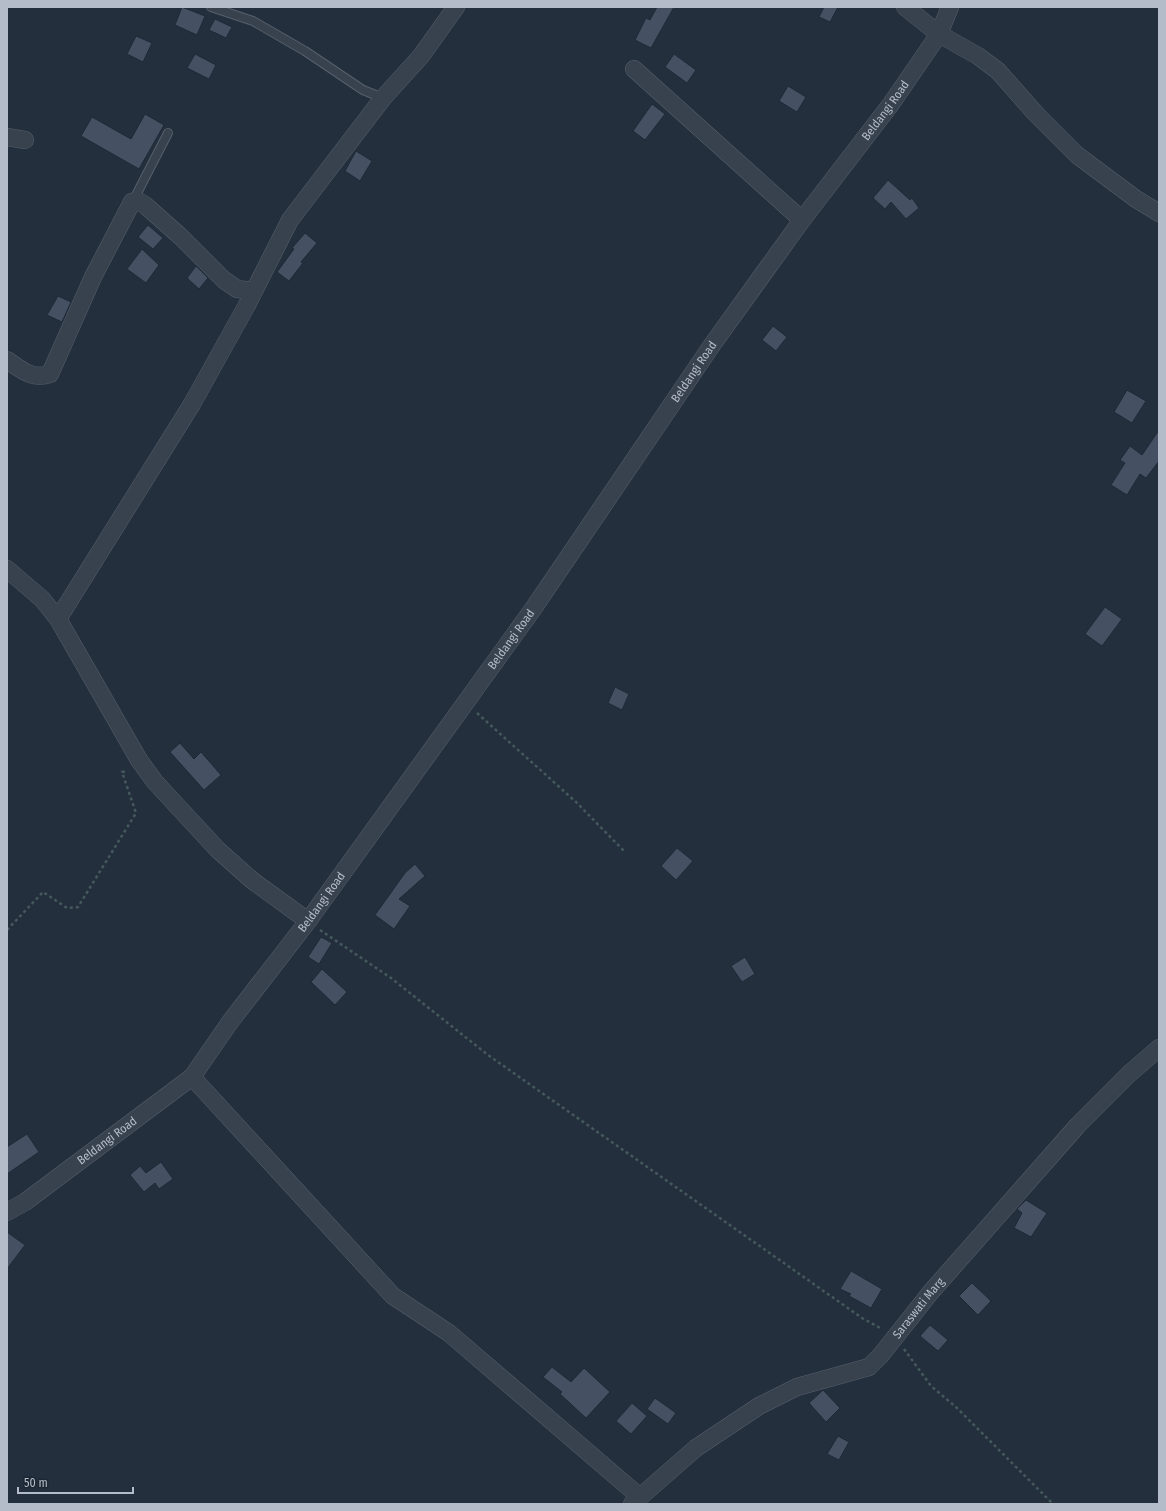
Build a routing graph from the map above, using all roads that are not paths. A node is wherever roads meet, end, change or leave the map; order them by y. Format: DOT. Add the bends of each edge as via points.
graph roads {
  1 [pos="211,7"];
  2 [pos="456,7"];
  3 [pos="905,7"];
  4 [pos="950,7"];
  5 [pos="939,34"];
  6 [pos="634,68"];
  7 [pos="383,98"];
  8 [pos="168,133"];
  9 [pos="7,137"];
  10 [pos="25,140"];
  11 [pos="132,202"];
  12 [pos="1159,213"];
  13 [pos="802,220"];
  14 [pos="254,292"];
  15 [pos="7,360"];
  16 [pos="7,569"];
  17 [pos="58,619"];
  18 [pos="308,921"];
  19 [pos="1159,1048"];
  20 [pos="192,1077"];
  21 [pos="7,1212"];
  22 [pos="636,1500"];
  1 -- 7 [label="lane" via="253,21 305,51 363,90"];
  2 -- 7 [label="street" via="421,56"];
  3 -- 5 [label="street"];
  4 -- 5 [label="street, Beldangi Road"];
  5 -- 12 [label="street" via="978,56 998,71 1036,114 1077,154 1136,199"];
  5 -- 13 [label="street, Beldangi Road" via="891,104"];
  6 -- 13 [label="street"];
  7 -- 14 [label="street" via="290,220"];
  8 -- 11 [label="lane"];
  9 -- 10 [label="street"];
  11 -- 14 [label="street" via="138,201 145,205 224,280 237,289"];
  11 -- 15 [label="street" via="93,277 50,374 41,378 26,373"];
  13 -- 18 [label="street, Beldangi Road" via="712,345 533,610"];
  14 -- 17 [label="street" via="192,404"];
  16 -- 17 [label="street" via="42,600"];
  17 -- 18 [label="street" via="138,760 155,782 218,850 254,881"];
  18 -- 20 [label="street, Beldangi Road" via="230,1022"];
  19 -- 22 [label="street, Saraswati Marg" via="1078,1125 930,1293 869,1367 797,1387 759,1406 696,1448"];
  20 -- 21 [label="street, Beldangi Road" via="25,1202"];
  20 -- 22 [label="street" via="393,1296 449,1333"];
}
